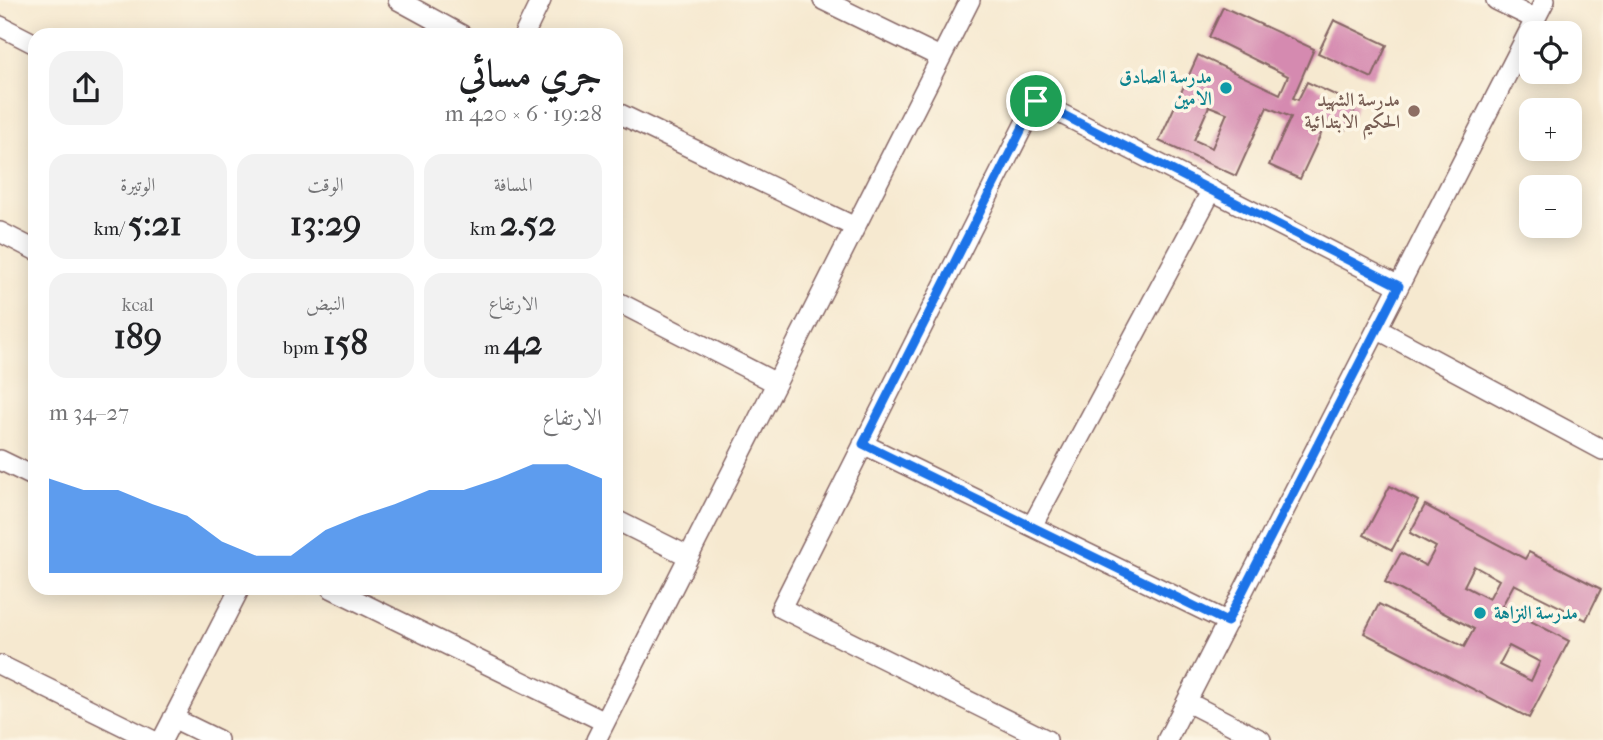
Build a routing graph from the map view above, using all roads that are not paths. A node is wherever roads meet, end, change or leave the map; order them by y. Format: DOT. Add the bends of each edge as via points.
graph roads {
  1 [pos="398,0"];
  2 [pos="541,0"];
  3 [pos="824,0"];
  4 [pos="970,0"];
  5 [pos="1496,0"];
  6 [pos="1545,0"];
  7 [pos="1535,19"];
  8 [pos="0,26"];
  9 [pos="449,28"];
  10 [pos="527,28"];
  11 [pos="28,40"];
  12 [pos="940,57"];
  13 [pos="623,115"];
  14 [pos="1212,190"];
  15 [pos="855,227"];
  16 [pos="0,232"];
  17 [pos="28,246"];
  18 [pos="1399,286"];
  19 [pos="623,305"];
  20 [pos="1377,329"];
  21 [pos="776,383"];
  22 [pos="863,444"];
  23 [pos="1603,450"];
  24 [pos="0,460"];
  25 [pos="28,474"];
  26 [pos="623,524"];
  27 [pos="1032,526"];
  28 [pos="688,556"];
  29 [pos="236,595"];
  30 [pos="345,595"];
  31 [pos="1227,622"];
  32 [pos="0,665"];
  33 [pos="1187,702"];
  34 [pos="173,718"];
  35 [pos="605,722"];
  36 [pos="152,740"];
  37 [pos="162,740"];
  38 [pos="218,740"];
  39 [pos="596,740"];
  40 [pos="1047,740"];
  41 [pos="1167,740"];
  42 [pos="1261,740"];
  1 -- 9 [label="street"];
  2 -- 10 [label="street"];
  3 -- 12 [label="street"];
  4 -- 12 [label="street"];
  5 -- 7 [label="street"];
  6 -- 7 [label="street"];
  7 -- 18 [label="street"];
  8 -- 11 [label="street"];
  12 -- 15 [label="street"];
  13 -- 15 [label="street"];
  14 -- 18 [label="street"];
  14 -- 22 [label="street" via="1036,101"];
  14 -- 27 [label="street"];
  15 -- 21 [label="street"];
  16 -- 17 [label="street"];
  18 -- 20 [label="street"];
  19 -- 21 [label="street"];
  20 -- 23 [label="street"];
  20 -- 31 [label="street"];
  21 -- 28 [label="street"];
  22 -- 27 [label="street"];
  22 -- 40 [label="street" via="781,608"];
  24 -- 25 [label="street"];
  26 -- 28 [label="street"];
  27 -- 31 [label="street"];
  28 -- 35 [label="street"];
  29 -- 34 [label="street"];
  30 -- 35 [label="street"];
  31 -- 33 [label="street"];
  32 -- 36 [label="street"];
  33 -- 41 [label="street"];
  33 -- 42 [label="street"];
  34 -- 37 [label="street"];
  34 -- 38 [label="street"];
  35 -- 39 [label="street"];
}
